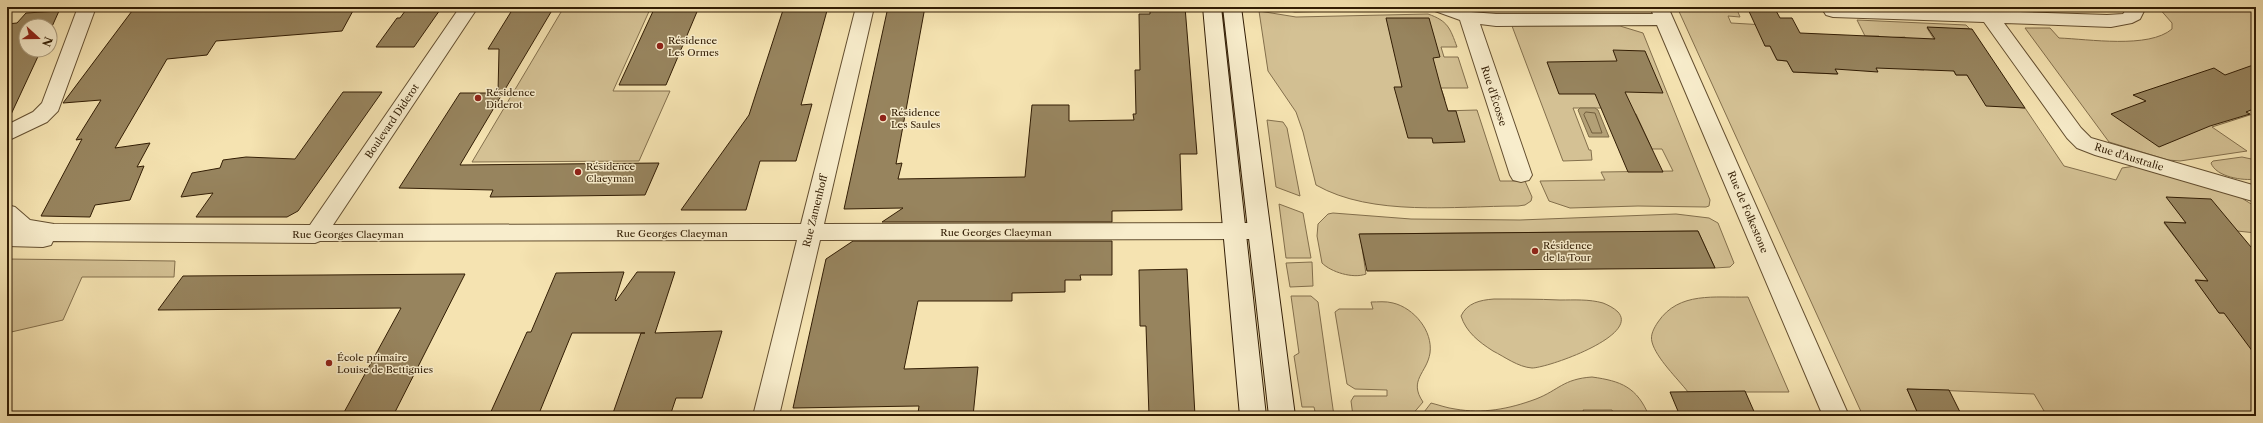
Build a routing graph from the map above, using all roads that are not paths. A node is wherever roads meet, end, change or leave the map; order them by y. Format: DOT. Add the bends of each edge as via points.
graph roads {
  1 [pos="87,7"];
  2 [pos="469,7"];
  3 [pos="865,7"];
  4 [pos="1212,7"];
  5 [pos="1232,7"];
  6 [pos="1441,7"];
  7 [pos="1830,7"];
  8 [pos="2137,7"];
  9 [pos="1662,13"];
  10 [pos="1468,17"];
  11 [pos="1990,17"];
  12 [pos="7,134"];
  13 [pos="1520,176"];
  14 [pos="2256,194"];
  15 [pos="7,213"];
  16 [pos="1234,231"];
  17 [pos="1258,231"];
  18 [pos="810,233"];
  19 [pos="86,234"];
  20 [pos="315,234"];
  21 [pos="7,238"];
  22 [pos="766,416"];
  23 [pos="1253,416"];
  24 [pos="1282,416"];
  25 [pos="1836,416"];
  1 -- 12 [label="street" via="51,106 40,117"];
  2 -- 20 [label="street, Boulevard Diderot"];
  3 -- 18 [label="street, Rue Zamenhoff"];
  4 -- 16 [label="street"];
  5 -- 17 [label="street"];
  6 -- 10 [label="street"];
  7 -- 11 [label="street" via="1832,11"];
  8 -- 11 [label="street" via="2130,18 2115,21"];
  9 -- 10 [label="street" via="1496,20"];
  9 -- 25 [label="street, Rue de Folkestone"];
  10 -- 13 [label="street, Rue d'Écosse"];
  11 -- 14 [label="street, Rue d'Australie" via="2074,133 2084,143"];
  15 -- 19 [label="street" via="22,226"];
  16 -- 17 [label="street, Rue Georges Claeyman"];
  16 -- 18 [label="street, Rue Georges Claeyman"];
  16 -- 23 [label="street"];
  17 -- 24 [label="street"];
  18 -- 20 [label="street, Rue Georges Claeyman"];
  18 -- 22 [label="street, Rue Zamenhoff"];
  19 -- 20 [label="street, Rue Georges Claeyman"];
  19 -- 21 [label="street" via="43,239"];
}
